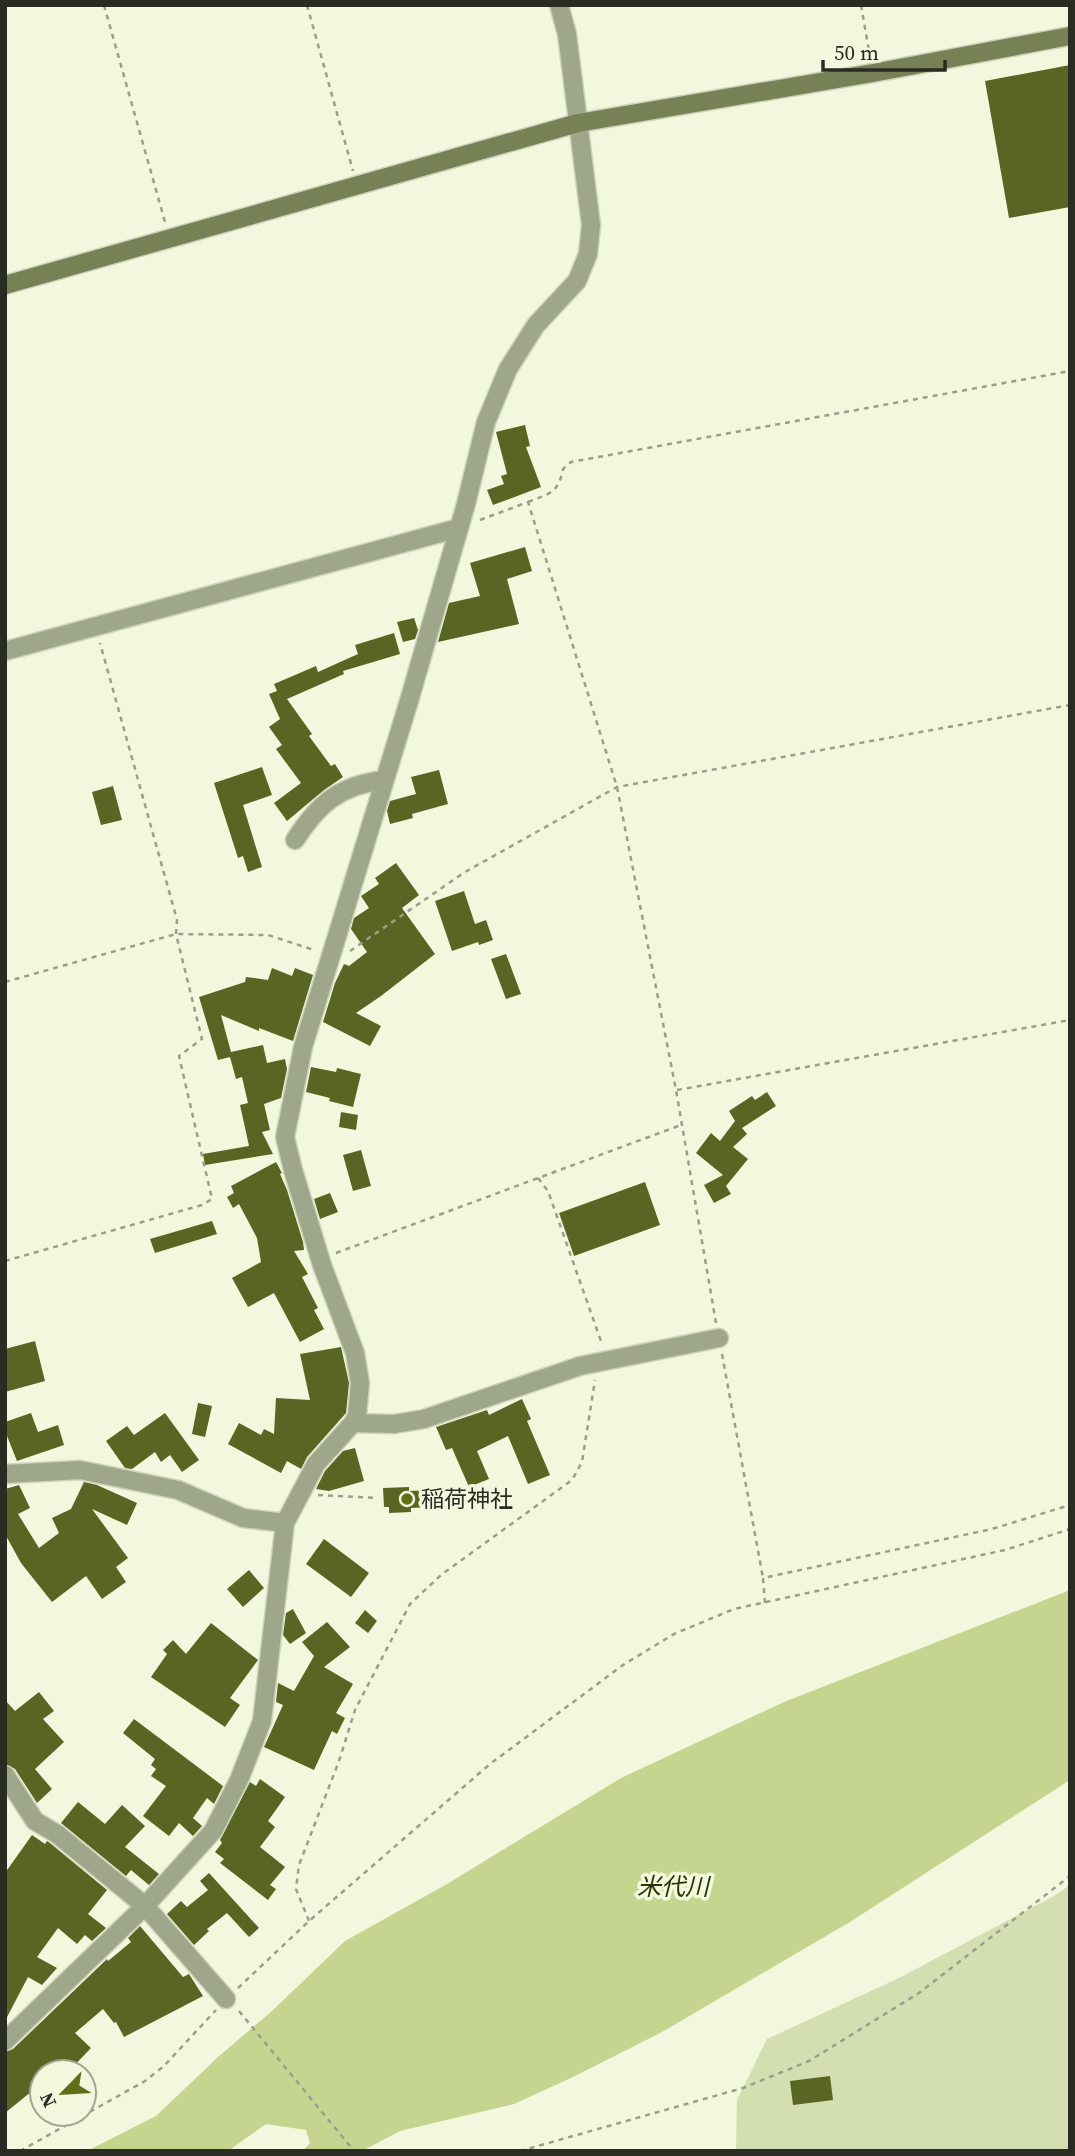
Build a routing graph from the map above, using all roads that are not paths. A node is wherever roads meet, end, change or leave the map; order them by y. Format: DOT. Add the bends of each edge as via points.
graph roads {
  1 [pos="559,5"];
  2 [pos="1070,36"];
  3 [pos="578,123"];
  4 [pos="5,285"];
  5 [pos="459,528"];
  6 [pos="5,651"];
  7 [pos="384,780"];
  8 [pos="295,840"];
  9 [pos="719,1338"];
  10 [pos="353,1423"];
  11 [pos="5,1474"];
  12 [pos="285,1523"];
  13 [pos="5,1775"];
  14 [pos="145,1906"];
  15 [pos="226,1999"];
  16 [pos="5,2041"];
  1 -- 3 [label="street"];
  2 -- 3 [label="street"];
  3 -- 4 [label="street"];
  3 -- 5 [label="street" via="591,225 589,254 577,281 536,325 508,369 486,422"];
  5 -- 6 [label="street"];
  5 -- 7 [label="street"];
  7 -- 8 [label="street" via="356,786 323,803"];
  7 -- 10 [label="street" via="303,1046 285,1137 320,1259 355,1353 360,1383"];
  9 -- 10 [label="street" via="601,1361 424,1419"];
  10 -- 12 [label="street" via="316,1464"];
  11 -- 12 [label="street" via="79,1470 178,1490 243,1518"];
  12 -- 14 [label="street" via="262,1721 213,1831"];
  13 -- 14 [label="street" via="35,1821"];
  14 -- 15 [label="street"];
  14 -- 16 [label="street"];
}
